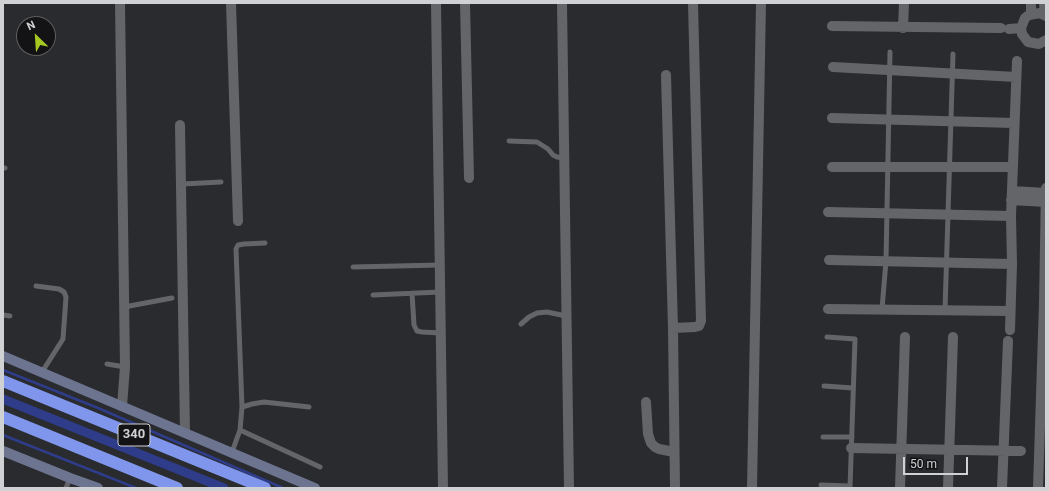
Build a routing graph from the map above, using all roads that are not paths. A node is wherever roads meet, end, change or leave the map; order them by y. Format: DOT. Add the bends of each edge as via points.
graph roads {
  1 [pos="120,3"];
  2 [pos="231,3"];
  3 [pos="436,3"];
  4 [pos="465,3"];
  5 [pos="562,3"];
  6 [pos="693,3"];
  7 [pos="761,3"];
  8 [pos="904,3"];
  9 [pos="1031,3"];
  10 [pos="1044,3"];
  11 [pos="1031,14"];
  12 [pos="1045,16"];
  13 [pos="832,26"];
  14 [pos="903,28"];
  15 [pos="1021,28"];
  16 [pos="1046,40"];
  17 [pos="890,52"];
  18 [pos="953,54"];
  19 [pos="1017,61"];
  20 [pos="833,67"];
  21 [pos="890,70"];
  22 [pos="954,74"];
  23 [pos="666,75"];
  24 [pos="1016,77"];
  25 [pos="832,118"];
  26 [pos="888,120"];
  27 [pos="951,122"];
  28 [pos="1014,123"];
  29 [pos="180,125"];
  30 [pos="510,141"];
  31 [pos="564,158"];
  32 [pos="832,167"];
  33 [pos="888,167"];
  34 [pos="950,167"];
  35 [pos="1013,167"];
  36 [pos="469,178"];
  37 [pos="221,182"];
  38 [pos="182,184"];
  39 [pos="1046,188"];
  40 [pos="1046,193"];
  41 [pos="1012,195"];
  42 [pos="1046,202"];
  43 [pos="828,212"];
  44 [pos="888,213"];
  45 [pos="948,214"];
  46 [pos="1010,216"];
  47 [pos="238,221"];
  48 [pos="265,243"];
  49 [pos="829,260"];
  50 [pos="886,261"];
  51 [pos="947,262"];
  52 [pos="1012,264"];
  53 [pos="440,265"];
  54 [pos="353,267"];
  55 [pos="36,286"];
  56 [pos="440,292"];
  57 [pos="412,293"];
  58 [pos="373,295"];
  59 [pos="172,298"];
  60 [pos="124,307"];
  61 [pos="828,309"];
  62 [pos="882,309"];
  63 [pos="945,310"];
  64 [pos="1010,311"];
  65 [pos="3,315"];
  66 [pos="10,316"];
  67 [pos="566,316"];
  68 [pos="521,324"];
  69 [pos="673,328"];
  70 [pos="1010,330"];
  71 [pos="441,333"];
  72 [pos="827,337"];
  73 [pos="905,337"];
  74 [pos="953,337"];
  75 [pos="1008,341"];
  76 [pos="3,356"];
  77 [pos="107,364"];
  78 [pos="125,368"];
  79 [pos="42,372"];
  80 [pos="3,381"];
  81 [pos="824,386"];
  82 [pos="853,388"];
  83 [pos="646,402"];
  84 [pos="122,406"];
  85 [pos="309,406"];
  86 [pos="242,407"];
  87 [pos="3,417"];
  88 [pos="240,430"];
  89 [pos="185,432"];
  90 [pos="823,437"];
  91 [pos="852,437"];
  92 [pos="851,448"];
  93 [pos="901,448"];
  94 [pos="949,449"];
  95 [pos="1003,451"];
  96 [pos="1039,451"];
  97 [pos="3,452"];
  98 [pos="232,452"];
  99 [pos="674,452"];
  100 [pos="320,467"];
  101 [pos="68,483"];
  102 [pos="821,485"];
  103 [pos="850,487"];
  104 [pos="98,488"];
  105 [pos="177,488"];
  106 [pos="265,488"];
  107 [pos="315,488"];
  108 [pos="443,488"];
  109 [pos="569,488"];
  110 [pos="675,488"];
  111 [pos="752,488"];
  112 [pos="900,488"];
  113 [pos="948,488"];
  114 [pos="1002,488"];
  115 [pos="1038,488"];
  1 -- 60 [label="street"];
  2 -- 47 [label="street"];
  3 -- 53 [label="street"];
  4 -- 36 [label="street"];
  5 -- 31 [label="street"];
  6 -- 69 [label="street" via="701,321 699,326 695,327"];
  7 -- 111 [label="street"];
  8 -- 14 [label="street"];
  9 -- 11 [label="street"];
  10 -- 12 [label="street"];
  11 -- 12 [label="street" via="1040,13"];
  11 -- 15 [label="street" via="1025,18"];
  13 -- 14 [label="street"];
  14 -- 15 [label="street"];
  15 -- 16 [label="street" via="1028,42 1038,44"];
  17 -- 21 [label="lane"];
  18 -- 22 [label="lane"];
  19 -- 24 [label="street"];
  20 -- 21 [label="street"];
  21 -- 22 [label="street"];
  21 -- 26 [label="lane"];
  22 -- 24 [label="street"];
  22 -- 27 [label="lane"];
  23 -- 69 [label="street"];
  24 -- 28 [label="street"];
  25 -- 26 [label="street"];
  26 -- 27 [label="street"];
  26 -- 33 [label="lane"];
  27 -- 28 [label="street"];
  27 -- 34 [label="lane"];
  28 -- 35 [label="street"];
  29 -- 38 [label="street"];
  30 -- 31 [label="lane" via="537,142 553,155"];
  31 -- 67 [label="street"];
  32 -- 33 [label="street"];
  33 -- 34 [label="street"];
  33 -- 44 [label="lane"];
  34 -- 35 [label="street"];
  34 -- 45 [label="lane"];
  35 -- 41 [label="street"];
  37 -- 38 [label="lane"];
  38 -- 89 [label="street"];
  39 -- 40 [label="street"];
  40 -- 41 [label="street"];
  40 -- 42 [label="street"];
  41 -- 42 [label="street"];
  41 -- 46 [label="street"];
  42 -- 96 [label="street"];
  43 -- 44 [label="street"];
  44 -- 45 [label="street"];
  44 -- 50 [label="lane"];
  45 -- 46 [label="street"];
  45 -- 51 [label="lane"];
  46 -- 52 [label="street"];
  48 -- 86 [label="lane" via="238,245 236,249"];
  49 -- 50 [label="street"];
  50 -- 51 [label="street"];
  50 -- 62 [label="lane"];
  51 -- 52 [label="street"];
  51 -- 63 [label="lane"];
  52 -- 64 [label="street"];
  53 -- 54 [label="lane"];
  53 -- 56 [label="street"];
  55 -- 79 [label="lane" via="59,289 66,297 63,339"];
  56 -- 57 [label="lane"];
  56 -- 71 [label="street"];
  57 -- 58 [label="lane"];
  57 -- 71 [label="lane" via="414,325 417,331"];
  59 -- 60 [label="lane"];
  60 -- 78 [label="street"];
  61 -- 62 [label="street"];
  62 -- 63 [label="street"];
  63 -- 64 [label="street"];
  64 -- 70 [label="street"];
  65 -- 66 [label="lane"];
  67 -- 68 [label="lane" via="547,312 537,313"];
  67 -- 109 [label="street"];
  69 -- 99 [label="street"];
  71 -- 108 [label="street"];
  72 -- 82 [label="lane" via="855,339"];
  73 -- 93 [label="street"];
  74 -- 94 [label="street"];
  75 -- 95 [label="street"];
  76 -- 79 [label="main road, 340"];
  77 -- 78 [label="lane"];
  78 -- 84 [label="street"];
  79 -- 84 [label="main road, 340"];
  80 -- 106 [label="highway, 340"];
  81 -- 82 [label="lane"];
  82 -- 91 [label="lane"];
  83 -- 99 [label="street" via="651,443 659,449"];
  84 -- 89 [label="main road, 340"];
  85 -- 86 [label="lane" via="264,402"];
  86 -- 88 [label="lane"];
  87 -- 105 [label="highway, 340"];
  88 -- 98 [label="lane"];
  88 -- 100 [label="lane"];
  89 -- 98 [label="main road, 340"];
  90 -- 91 [label="lane"];
  91 -- 92 [label="lane"];
  92 -- 93 [label="street"];
  92 -- 103 [label="lane"];
  93 -- 94 [label="street"];
  93 -- 112 [label="street"];
  94 -- 95 [label="street"];
  94 -- 113 [label="street"];
  95 -- 96 [label="street"];
  95 -- 114 [label="street"];
  96 -- 115 [label="street"];
  97 -- 101 [label="main road"];
  98 -- 107 [label="main road, 340"];
  99 -- 110 [label="street"];
  101 -- 104 [label="main road"];
  102 -- 103 [label="lane"];
}
